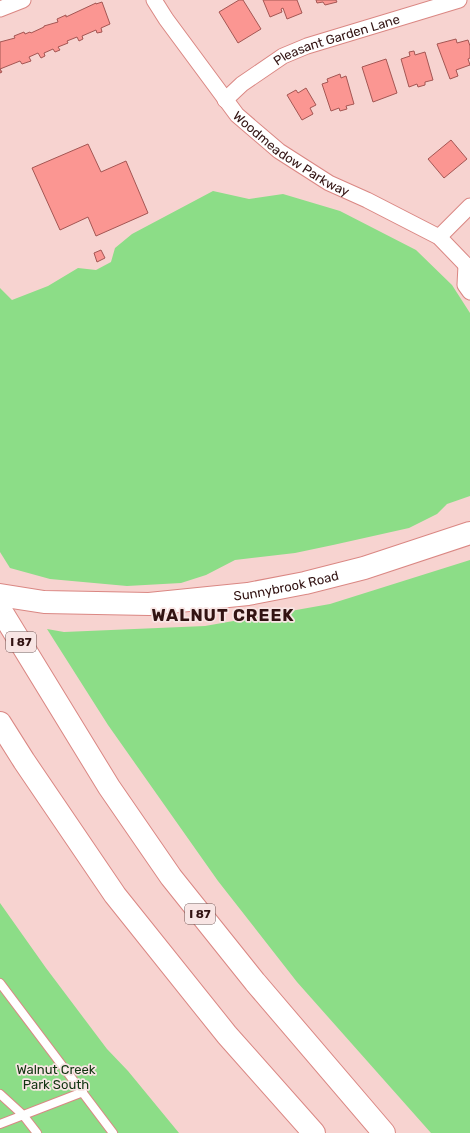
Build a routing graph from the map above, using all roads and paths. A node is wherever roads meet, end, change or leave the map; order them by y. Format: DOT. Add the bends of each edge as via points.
graph roads {
  1 [pos="23,0"];
  2 [pos="154,0"];
  3 [pos="459,0"];
  4 [pos="0,9"];
  5 [pos="225,100"];
  6 [pos="470,206"];
  7 [pos="439,237"];
  8 [pos="468,266"];
  9 [pos="470,292"];
  10 [pos="470,533"];
  11 [pos="0,595"];
  12 [pos="0,609"];
  13 [pos="0,723"];
  14 [pos="0,982"];
  15 [pos="83,1092"];
  16 [pos="0,1094"];
  17 [pos="23,1115"];
  18 [pos="0,1124"];
  19 [pos="38,1133"];
  20 [pos="113,1133"];
  21 [pos="314,1133"];
  22 [pos="384,1133"];
  1 -- 4 [label="street"];
  2 -- 5 [label="street, Woodmeadow Parkway"];
  3 -- 5 [label="street, Pleasant Garden Lane" via="307,46 283,56 242,84"];
  5 -- 7 [label="street, Woodmeadow Parkway" via="237,115 279,151 329,183"];
  6 -- 7 [label="street"];
  7 -- 8 [label="street, Woodmeadow Parkway"];
  8 -- 9 [label="street, Woodmeadow Parkway" via="465,285"];
  10 -- 11 [label="main road, Sunnybrook Road" via="364,568 248,594 149,604 44,602"];
  12 -- 22 [label="main road, I 87" via="109,787 171,877 254,982"];
  13 -- 21 [label="main road" via="116,895 227,1035"];
  14 -- 15 [label="lane"];
  15 -- 17 [label="lane"];
  15 -- 20 [label="lane"];
  16 -- 17 [label="lane"];
  17 -- 18 [label="lane"];
  17 -- 19 [label="lane"];
}
